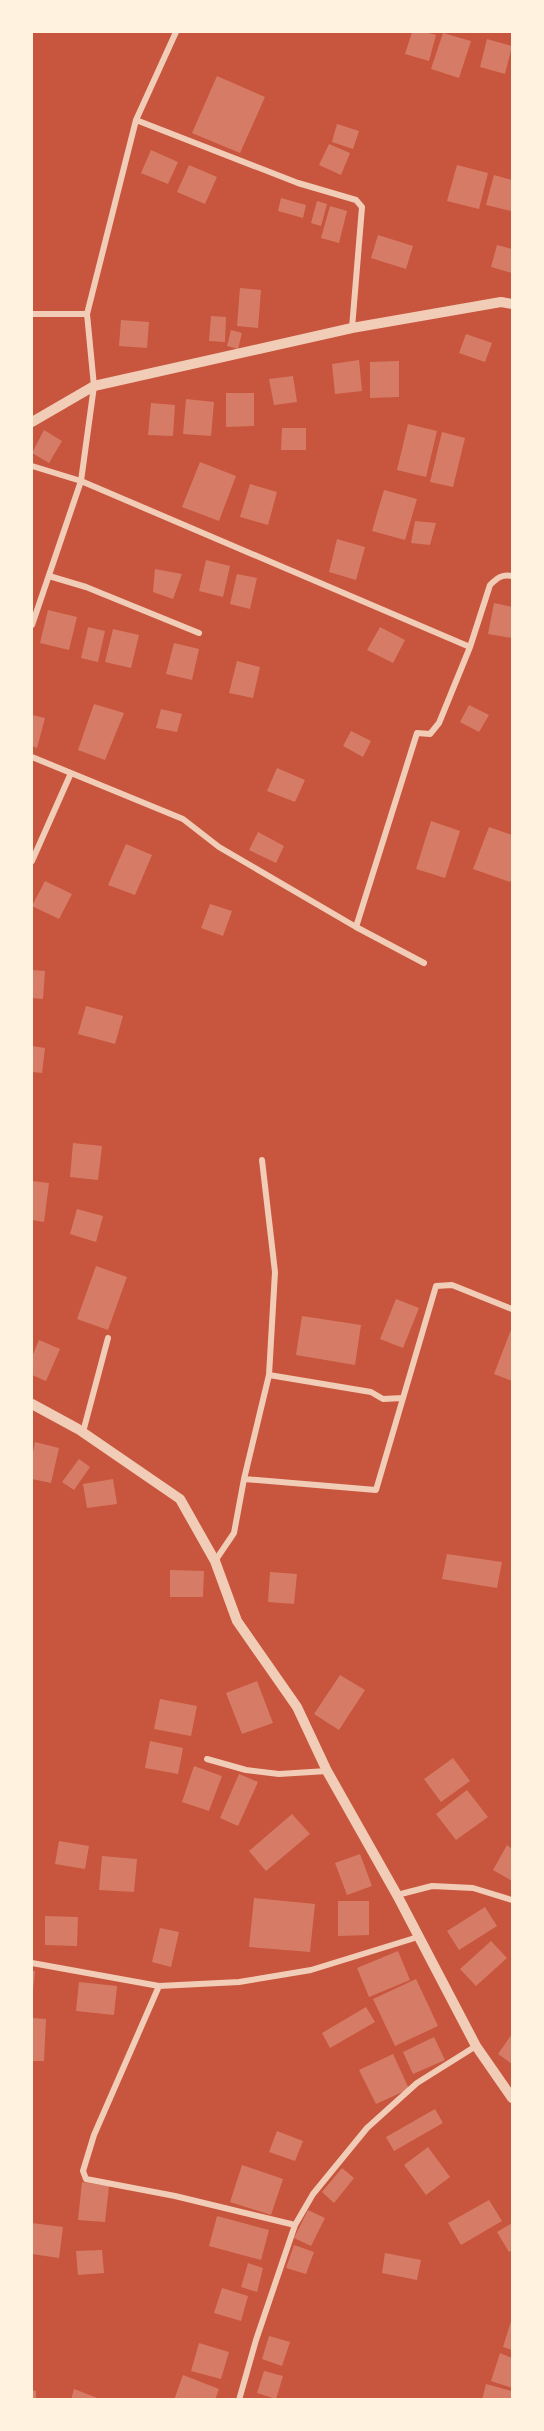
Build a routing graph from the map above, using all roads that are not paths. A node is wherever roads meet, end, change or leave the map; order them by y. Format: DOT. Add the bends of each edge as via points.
graph roads {
  1 [pos="176,32"];
  2 [pos="136,120"];
  3 [pos="513,304"];
  4 [pos="32,314"];
  5 [pos="87,314"];
  6 [pos="352,328"];
  7 [pos="94,386"];
  8 [pos="32,422"];
  9 [pos="32,466"];
  10 [pos="81,480"];
  11 [pos="49,576"];
  12 [pos="513,576"];
  13 [pos="32,626"];
  14 [pos="199,633"];
  15 [pos="470,647"];
  16 [pos="32,757"];
  17 [pos="71,773"];
  18 [pos="32,861"];
  19 [pos="356,927"];
  20 [pos="424,963"];
  21 [pos="262,1160"];
  22 [pos="513,1309"];
  23 [pos="108,1338"];
  24 [pos="269,1375"];
  25 [pos="403,1398"];
  26 [pos="32,1404"];
  27 [pos="83,1432"];
  28 [pos="244,1479"];
  29 [pos="215,1561"];
  30 [pos="207,1759"];
  31 [pos="327,1771"];
  32 [pos="397,1895"];
  33 [pos="513,1900"];
  34 [pos="418,1937"];
  35 [pos="32,1963"];
  36 [pos="159,1986"];
  37 [pos="476,2046"];
  38 [pos="513,2098"];
  39 [pos="295,2225"];
  40 [pos="239,2400"];
  1 -- 2 [label="street"];
  2 -- 5 [label="street"];
  2 -- 6 [label="street" via="298,183 356,200 362,207"];
  3 -- 6 [label="street" via="501,302"];
  4 -- 5 [label="street"];
  5 -- 7 [label="street"];
  6 -- 7 [label="street"];
  7 -- 8 [label="street"];
  7 -- 10 [label="street"];
  9 -- 10 [label="street"];
  10 -- 11 [label="street"];
  10 -- 15 [label="street"];
  11 -- 13 [label="street"];
  11 -- 14 [label="street"];
  12 -- 15 [label="street" via="497,578 490,585"];
  15 -- 19 [label="street" via="440,723 430,734 417,733"];
  16 -- 17 [label="street"];
  17 -- 18 [label="street"];
  17 -- 19 [label="street" via="183,819 219,848"];
  19 -- 20 [label="street"];
  21 -- 24 [label="street" via="275,1272"];
  22 -- 25 [label="street" via="452,1285 436,1286"];
  23 -- 27 [label="street"];
  24 -- 25 [label="street" via="371,1392 383,1399"];
  24 -- 28 [label="street"];
  25 -- 28 [label="street" via="376,1490"];
  26 -- 27 [label="street"];
  27 -- 29 [label="street" via="180,1498"];
  28 -- 29 [label="street" via="234,1533"];
  29 -- 31 [label="street" via="237,1621 297,1707"];
  30 -- 31 [label="street" via="279,1774"];
  31 -- 32 [label="street"];
  32 -- 33 [label="street" via="432,1886 473,1888"];
  32 -- 34 [label="street"];
  34 -- 36 [label="street" via="311,1970 238,1982"];
  34 -- 37 [label="street"];
  35 -- 36 [label="street"];
  36 -- 39 [label="street" via="94,2135 83,2171 86,2179"];
  37 -- 38 [label="street"];
  37 -- 39 [label="street" via="417,2083 367,2128 313,2194"];
  39 -- 40 [label="street"];
}
